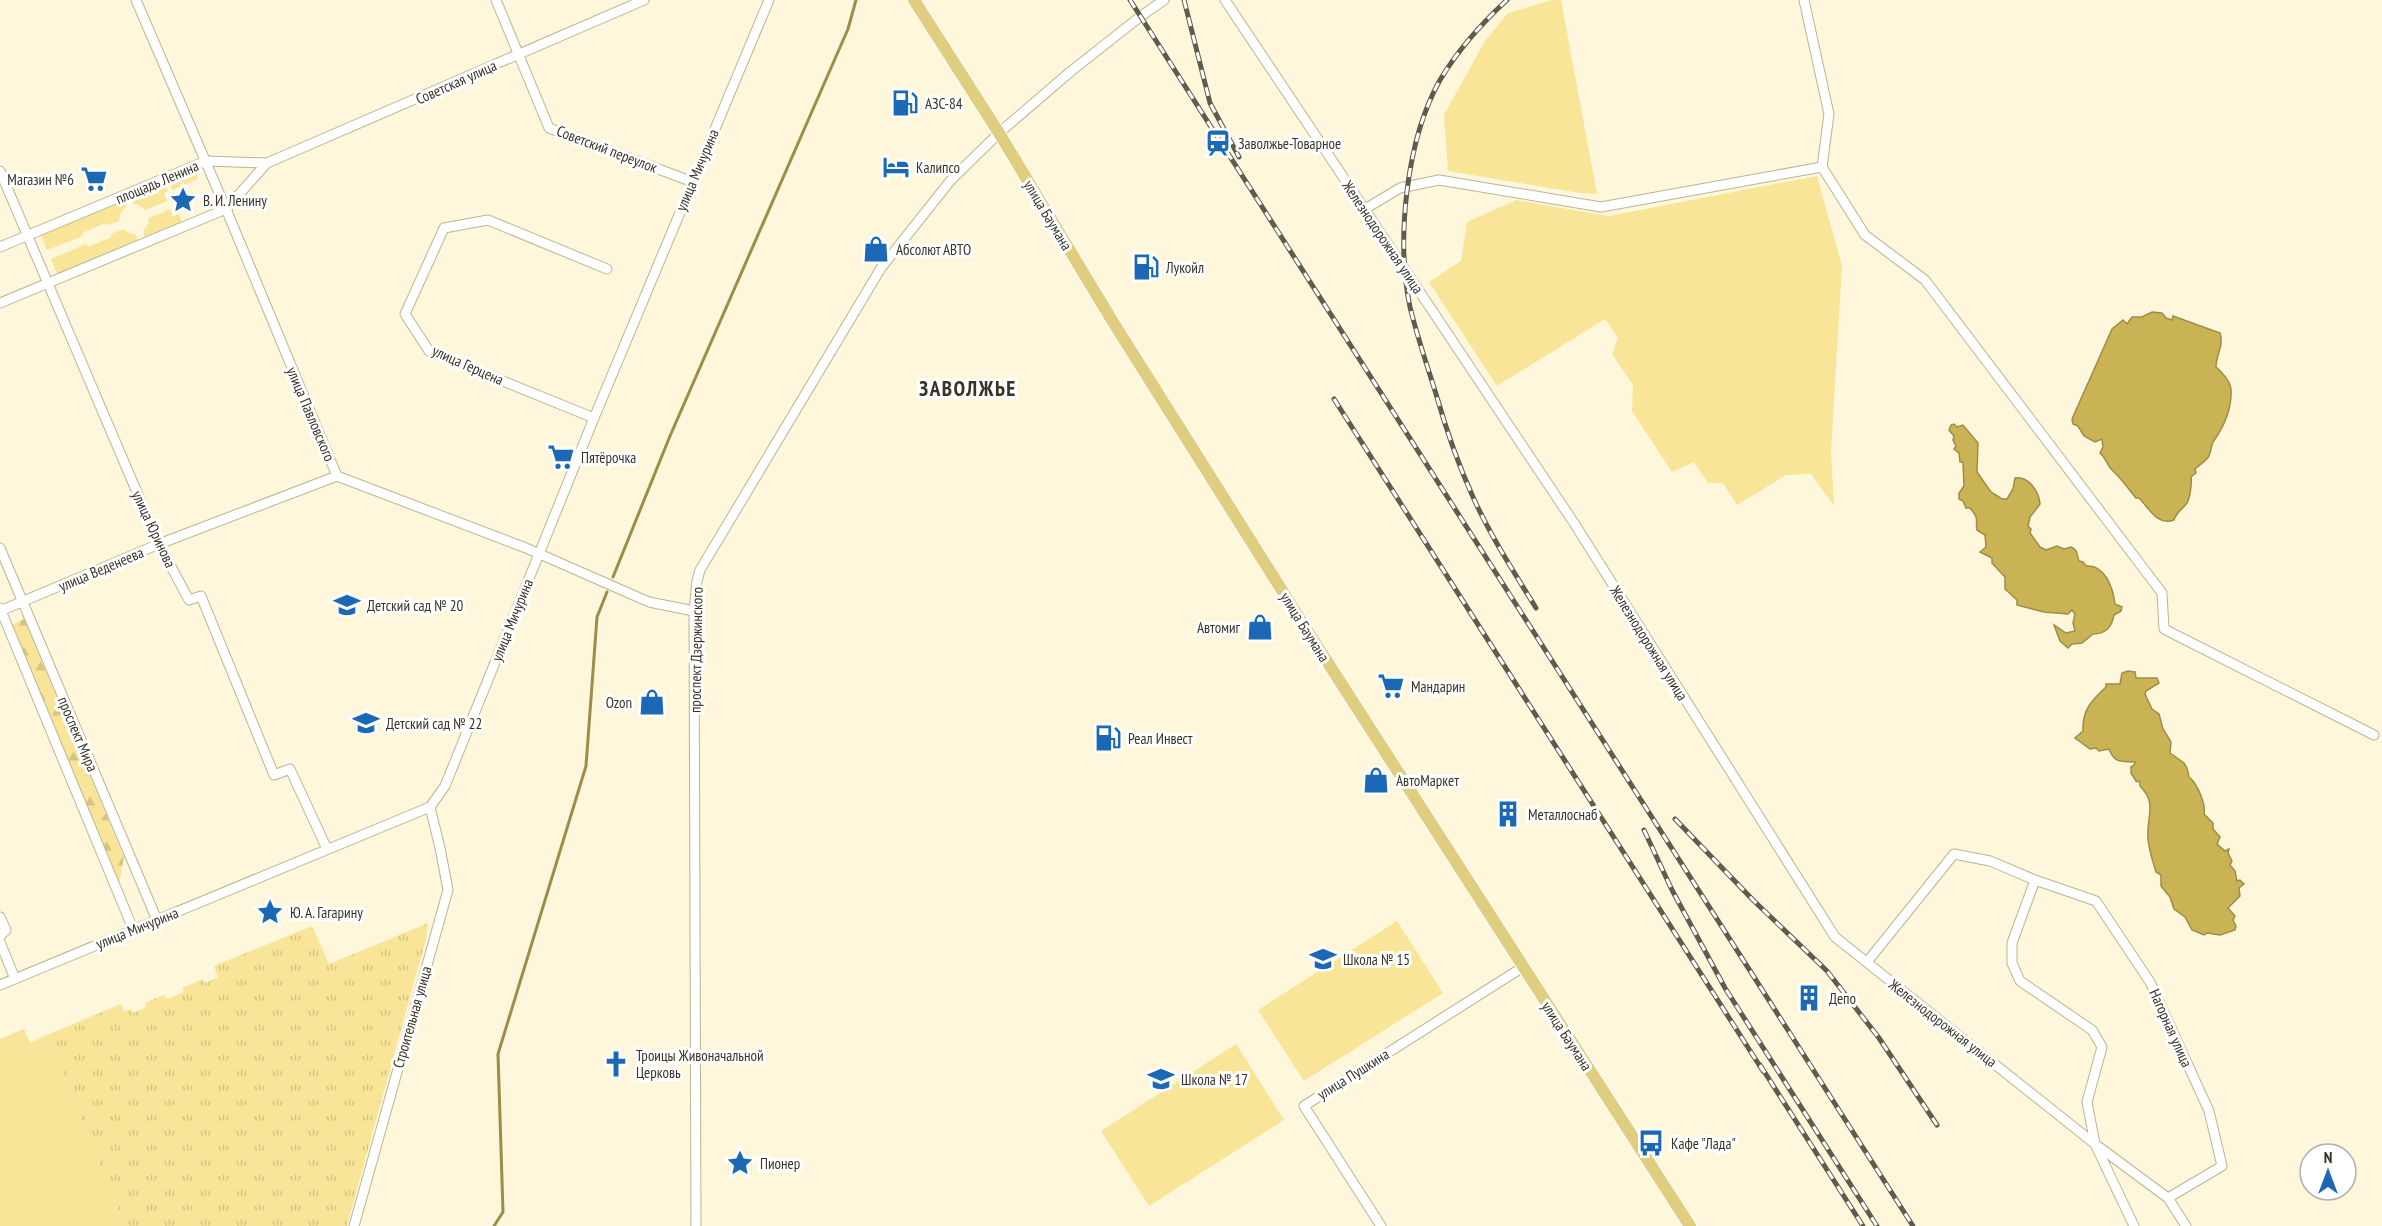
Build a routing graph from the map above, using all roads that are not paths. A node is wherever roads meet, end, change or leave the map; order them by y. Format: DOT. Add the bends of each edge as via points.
graph roads {
  1 [pos="136,0"];
  2 [pos="496,0"];
  3 [pos="644,0"];
  4 [pos="769,0"];
  5 [pos="914,0"];
  6 [pos="1164,0"];
  7 [pos="1225,0"];
  8 [pos="1804,0"];
  9 [pos="518,55"];
  10 [pos="999,133"];
  11 [pos="206,161"];
  12 [pos="267,163"];
  13 [pos="1822,167"];
  14 [pos="0,171"];
  15 [pos="693,182"];
  16 [pos="226,209"];
  17 [pos="1365,209"];
  18 [pos="28,235"];
  19 [pos="0,247"];
  20 [pos="607,269"];
  21 [pos="48,283"];
  22 [pos="0,303"];
  23 [pos="594,418"];
  24 [pos="337,476"];
  25 [pos="159,544"];
  26 [pos="0,548"];
  27 [pos="539,554"];
  28 [pos="22,602"];
  29 [pos="0,610"];
  30 [pos="694,611"];
  31 [pos="2374,735"];
  32 [pos="430,807"];
  33 [pos="327,849"];
  34 [pos="2035,880"];
  35 [pos="0,916"];
  36 [pos="157,920"];
  37 [pos="134,929"];
  38 [pos="0,936"];
  39 [pos="0,942"];
  40 [pos="1867,962"];
  41 [pos="1523,967"];
  42 [pos="15,979"];
  43 [pos="0,986"];
  44 [pos="2095,1143"];
  45 [pos="2168,1198"];
  46 [pos="354,1226"];
  47 [pos="696,1226"];
  48 [pos="1381,1226"];
  49 [pos="1690,1226"];
  50 [pos="2134,1226"];
  51 [pos="2186,1226"];
  1 -- 11 [label="street, улица Павловского"];
  2 -- 9 [label="street, Советский переулок"];
  3 -- 9 [label="street, Советская улица"];
  4 -- 15 [label="street, улица Мичурина"];
  5 -- 10 [label="main road, улица Баумана"];
  6 -- 10 [label="street, проспект Дзержинского"];
  7 -- 17 [label="street, Железнодорожная улица"];
  8 -- 13 [label="street" via="1828,114"];
  9 -- 12 [label="street, Советская улица"];
  9 -- 15 [label="street, Советский переулок" via="549,128"];
  10 -- 30 [label="street, проспект Дзержинского" via="951,180 881,268 700,570"];
  10 -- 41 [label="main road, улица Баумана" via="1156,392"];
  11 -- 12 [label="street, площадь Ленина"];
  11 -- 16 [label="street, улица Павловского"];
  11 -- 18 [label="street, площадь Ленина"];
  12 -- 16 [label="street"];
  13 -- 17 [label="street" via="1601,207 1439,180 1400,188"];
  13 -- 31 [label="street" via="1865,235 1925,280 2162,593 2164,629"];
  14 -- 18 [label="street, улица Юринова"];
  15 -- 23 [label="street, улица Мичурина"];
  16 -- 21 [label="street"];
  16 -- 24 [label="street, улица Павловского"];
  17 -- 40 [label="street, Железнодорожная улица" via="1574,523 1835,937"];
  18 -- 19 [label="street, площадь Ленина"];
  18 -- 21 [label="street, улица Юринова"];
  20 -- 23 [label="street, улица Герцена" via="488,220 444,228 405,314 429,351"];
  21 -- 22 [label="street"];
  21 -- 25 [label="street, улица Юринова"];
  23 -- 27 [label="street, улица Мичурина"];
  24 -- 25 [label="street, улица Веденеева"];
  24 -- 27 [label="street, улица Павловского"];
  25 -- 28 [label="street, улица Веденеева"];
  25 -- 33 [label="street, улица Юринова" via="189,600 201,596 274,775 290,769"];
  26 -- 28 [label="street, проспект Мира"];
  27 -- 30 [label="street, улица Павловского" via="649,602"];
  27 -- 32 [label="street, улица Мичурина" via="445,786"];
  28 -- 29 [label="street, улица Веденеева"];
  28 -- 36 [label="street, проспект Мира"];
  29 -- 37 [label="street, проспект Мира"];
  30 -- 47 [label="street, проспект Дзержинского"];
  32 -- 33 [label="street, улица Мичурина"];
  32 -- 46 [label="street, Строительная улица" via="448,890"];
  33 -- 36 [label="street, улица Мичурина"];
  34 -- 40 [label="street" via="1990,861 1954,854"];
  34 -- 44 [label="street" via="2012,943 2012,963 2020,981 2092,1030 2102,1047 2086,1102"];
  34 -- 45 [label="street, Нагорная улица" via="2096,901 2150,982 2209,1111 2222,1166"];
  35 -- 38 [label="street" via="6,930"];
  36 -- 37 [label="street, улица Мичурина"];
  37 -- 42 [label="street, улица Мичурина"];
  39 -- 42 [label="street"];
  40 -- 44 [label="street, Железнодорожная улица"];
  41 -- 48 [label="street, улица Пушкина" via="1304,1106"];
  41 -- 49 [label="main road, улица Баумана"];
  42 -- 43 [label="street, улица Мичурина"];
  44 -- 45 [label="street"];
  44 -- 50 [label="street, Железнодорожная улица"];
  45 -- 51 [label="street"];
}
